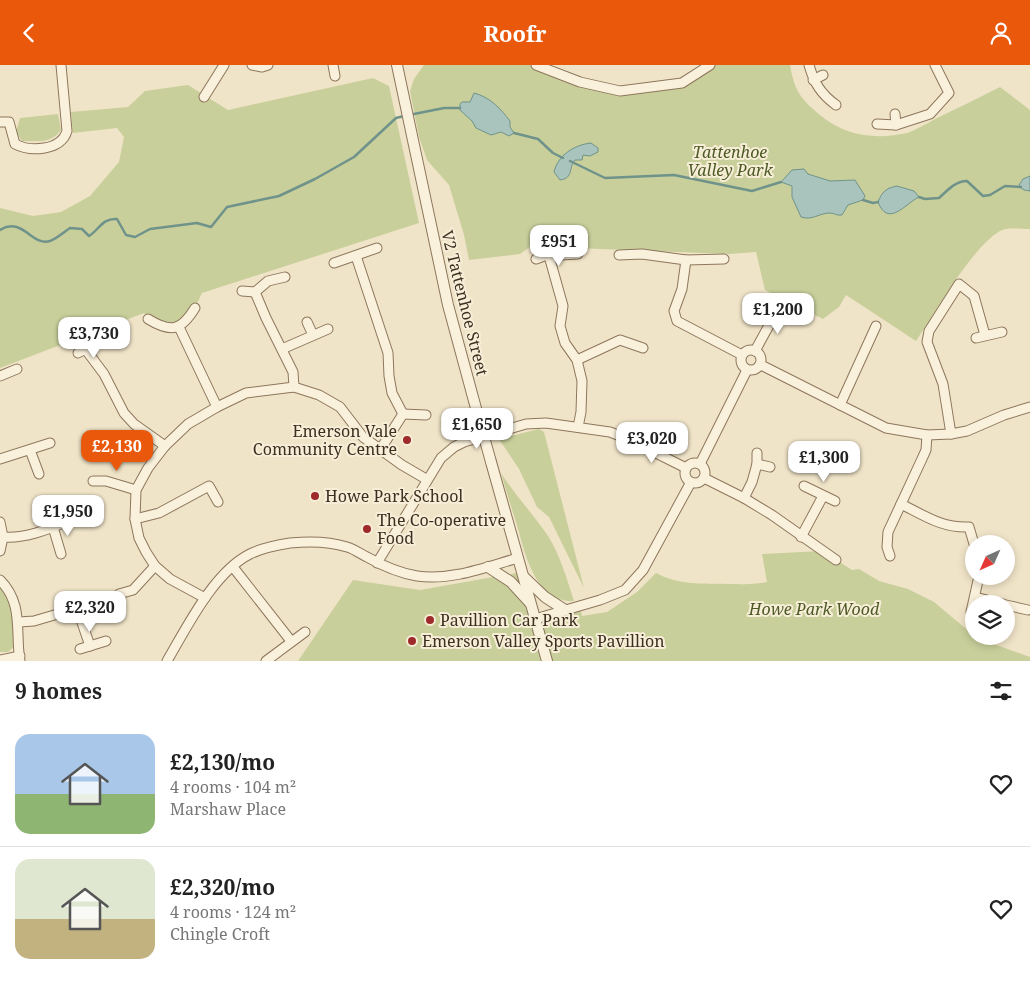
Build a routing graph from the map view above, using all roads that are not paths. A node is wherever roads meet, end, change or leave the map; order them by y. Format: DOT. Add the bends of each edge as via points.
graph roads {
  1 [pos="61,65"];
  2 [pos="224,65"];
  3 [pos="252,65"];
  4 [pos="268,65"];
  5 [pos="334,65"];
  6 [pos="397,65"];
  7 [pos="536,65"];
  8 [pos="710,65"];
  9 [pos="809,65"];
  10 [pos="935,65"];
  11 [pos="823,75"];
  12 [pos="335,77"];
  13 [pos="814,80"];
  14 [pos="204,97"];
  15 [pos="836,105"];
  16 [pos="895,114"];
  17 [pos="0,122"];
  18 [pos="877,123"];
  19 [pos="896,125"];
  20 [pos="377,248"];
  21 [pos="578,254"];
  22 [pos="619,255"];
  23 [pos="356,256"];
  24 [pos="549,257"];
  25 [pos="536,259"];
  26 [pos="724,259"];
  27 [pos="686,260"];
  28 [pos="334,263"];
  29 [pos="285,277"];
  30 [pos="242,291"];
  31 [pos="255,292"];
  32 [pos="779,307"];
  33 [pos="195,308"];
  34 [pos="148,319"];
  35 [pos="308,321"];
  36 [pos="876,326"];
  37 [pos="179,327"];
  38 [pos="328,329"];
  39 [pos="1002,331"];
  40 [pos="313,335"];
  41 [pos="99,342"];
  42 [pos="643,348"];
  43 [pos="282,349"];
  44 [pos="755,351"];
  45 [pos="742,355"];
  46 [pos="577,359"];
  47 [pos="761,365"];
  48 [pos="18,369"];
  49 [pos="747,370"];
  50 [pos="2,378"];
  51 [pos="294,387"];
  52 [pos="840,405"];
  53 [pos="216,407"];
  54 [pos="1030,407"];
  55 [pos="403,414"];
  56 [pos="426,415"];
  57 [pos="578,427"];
  58 [pos="951,434"];
  59 [pos="927,435"];
  60 [pos="50,443"];
  61 [pos="165,446"];
  62 [pos="30,450"];
  63 [pos="380,450"];
  64 [pos="757,453"];
  65 [pos="0,459"];
  66 [pos="700,464"];
  67 [pos="757,464"];
  68 [pos="770,467"];
  69 [pos="686,468"];
  70 [pos="39,474"];
  71 [pos="704,477"];
  72 [pos="426,479"];
  73 [pos="93,481"];
  74 [pos="691,482"];
  75 [pos="804,486"];
  76 [pos="136,490"];
  77 [pos="181,490"];
  78 [pos="823,496"];
  79 [pos="744,498"];
  80 [pos="185,500"];
  81 [pos="835,501"];
  82 [pos="218,502"];
  83 [pos="901,503"];
  84 [pos="73,519"];
  85 [pos="135,519"];
  86 [pos="0,522"];
  87 [pos="53,527"];
  88 [pos="971,535"];
  89 [pos="3,537"];
  90 [pos="801,537"];
  91 [pos="0,551"];
  92 [pos="61,554"];
  93 [pos="890,556"];
  94 [pos="518,558"];
  95 [pos="836,560"];
  96 [pos="377,563"];
  97 [pos="155,566"];
  98 [pos="233,567"];
  99 [pos="488,567"];
  100 [pos="524,577"];
  101 [pos="0,580"];
  102 [pos="119,594"];
  103 [pos="205,598"];
  104 [pos="96,603"];
  105 [pos="532,606"];
  106 [pos="1015,607"];
  107 [pos="77,608"];
  108 [pos="565,610"];
  109 [pos="1028,610"];
  110 [pos="535,619"];
  111 [pos="18,622"];
  112 [pos="305,632"];
  113 [pos="106,641"];
  114 [pos="291,641"];
  115 [pos="90,646"];
  116 [pos="80,649"];
  117 [pos="20,659"];
  118 [pos="0,660"];
  119 [pos="167,661"];
  120 [pos="266,661"];
  121 [pos="547,661"];
  1 -- 17 [label="street" via="67,131 56,144 24,149 15,144 9,123"];
  2 -- 14 [label="street"];
  3 -- 4 [label="street"];
  5 -- 12 [label="street"];
  6 -- 94 [label="street, V2 Tattenhoe Street, bridge" via="448,305"];
  7 -- 8 [label="street" via="580,82 620,91 682,83"];
  9 -- 13 [label="street"];
  10 -- 19 [label="street" via="949,93 930,114"];
  11 -- 13 [label="street"];
  13 -- 15 [label="street" via="824,96"];
  16 -- 19 [label="street"];
  18 -- 19 [label="street"];
  20 -- 23 [label="street"];
  21 -- 24 [label="street"];
  22 -- 27 [label="street" via="642,253"];
  23 -- 28 [label="street"];
  23 -- 55 [label="street" via="388,353 392,393"];
  24 -- 25 [label="street"];
  24 -- 46 [label="street" via="563,306 560,326 565,343"];
  26 -- 27 [label="street"];
  27 -- 45 [label="street" via="682,289 674,311 677,321"];
  29 -- 31 [label="street" via="268,281"];
  30 -- 31 [label="street"];
  31 -- 43 [label="street"];
  32 -- 44 [label="street"];
  33 -- 37 [label="street"];
  34 -- 37 [label="street" via="165,327"];
  35 -- 40 [label="street"];
  36 -- 52 [label="street"];
  37 -- 53 [label="street"];
  38 -- 40 [label="street"];
  39 -- 58 [label="street" via="981,336 974,295 959,284 929,331 927,342 943,383"];
  40 -- 43 [label="street"];
  41 -- 61 [label="street" via="82,351 104,374 124,413"];
  42 -- 46 [label="street" via="620,340"];
  43 -- 51 [label="street" via="292,372"];
  44 -- 45 [label="street"];
  44 -- 47 [label="street" via="760,356"];
  45 -- 49 [label="street" via="740,361"];
  46 -- 57 [label="street" via="582,381"];
  47 -- 49 [label="street"];
  47 -- 52 [label="street"];
  48 -- 50 [label="street"];
  49 -- 66 [label="street"];
  51 -- 53 [label="street" via="246,393"];
  51 -- 63 [label="street" via="320,395 340,407 363,437"];
  52 -- 59 [label="street" via="886,428"];
  53 -- 61 [label="street" via="188,424"];
  54 -- 58 [label="street"];
  55 -- 56 [label="street"];
  55 -- 63 [label="street"];
  57 -- 69 [label="street" via="610,432"];
  57 -- 72 [label="street" via="526,424 464,441 440,458"];
  58 -- 59 [label="street"];
  59 -- 83 [label="street" via="926,450"];
  60 -- 62 [label="street"];
  61 -- 76 [label="street"];
  62 -- 65 [label="street"];
  62 -- 70 [label="street"];
  63 -- 72 [label="street"];
  64 -- 67 [label="street"];
  66 -- 69 [label="street"];
  66 -- 71 [label="street"];
  67 -- 68 [label="street"];
  67 -- 79 [label="street"];
  69 -- 74 [label="street" via="686,478"];
  71 -- 74 [label="street" via="700,482"];
  71 -- 79 [label="street"];
  72 -- 96 [label="street"];
  73 -- 76 [label="street" via="106,477"];
  74 -- 108 [label="street" via="643,571 625,590"];
  75 -- 78 [label="street"];
  76 -- 85 [label="street"];
  77 -- 80 [label="street"];
  78 -- 81 [label="street"];
  78 -- 90 [label="street"];
  79 -- 90 [label="street"];
  80 -- 82 [label="street" via="209,486"];
  80 -- 85 [label="street" via="159,513"];
  83 -- 88 [label="street" via="940,524 969,527"];
  83 -- 93 [label="street" via="888,532"];
  84 -- 87 [label="street"];
  85 -- 97 [label="street" via="139,538"];
  86 -- 89 [label="street"];
  87 -- 89 [label="street" via="19,537"];
  87 -- 92 [label="street"];
  89 -- 91 [label="street"];
  90 -- 95 [label="street"];
  94 -- 99 [label="street"];
  94 -- 100 [label="street, V2 Tattenhoe Street"];
  96 -- 98 [label="street" via="349,547 308,541 277,545 250,554"];
  96 -- 99 [label="street" via="397,572 431,577"];
  97 -- 102 [label="street" via="133,590"];
  97 -- 103 [label="street" via="170,579"];
  98 -- 103 [label="street"];
  98 -- 114 [label="street"];
  99 -- 105 [label="street" via="511,582"];
  100 -- 105 [label="street, V2 Tattenhoe Street"];
  100 -- 108 [label="street"];
  101 -- 111 [label="street" via="12,598"];
  103 -- 119 [label="street"];
  104 -- 107 [label="street"];
  105 -- 110 [label="street, V2 Tattenhoe Street"];
  106 -- 109 [label="street"];
  107 -- 111 [label="street" via="34,621"];
  107 -- 115 [label="street"];
  108 -- 110 [label="street"];
  110 -- 121 [label="street, V2 Tattenhoe Street"];
  111 -- 117 [label="street"];
  112 -- 114 [label="street"];
  113 -- 115 [label="street"];
  114 -- 120 [label="street"];
  115 -- 116 [label="street"];
  117 -- 118 [label="street"];
}
